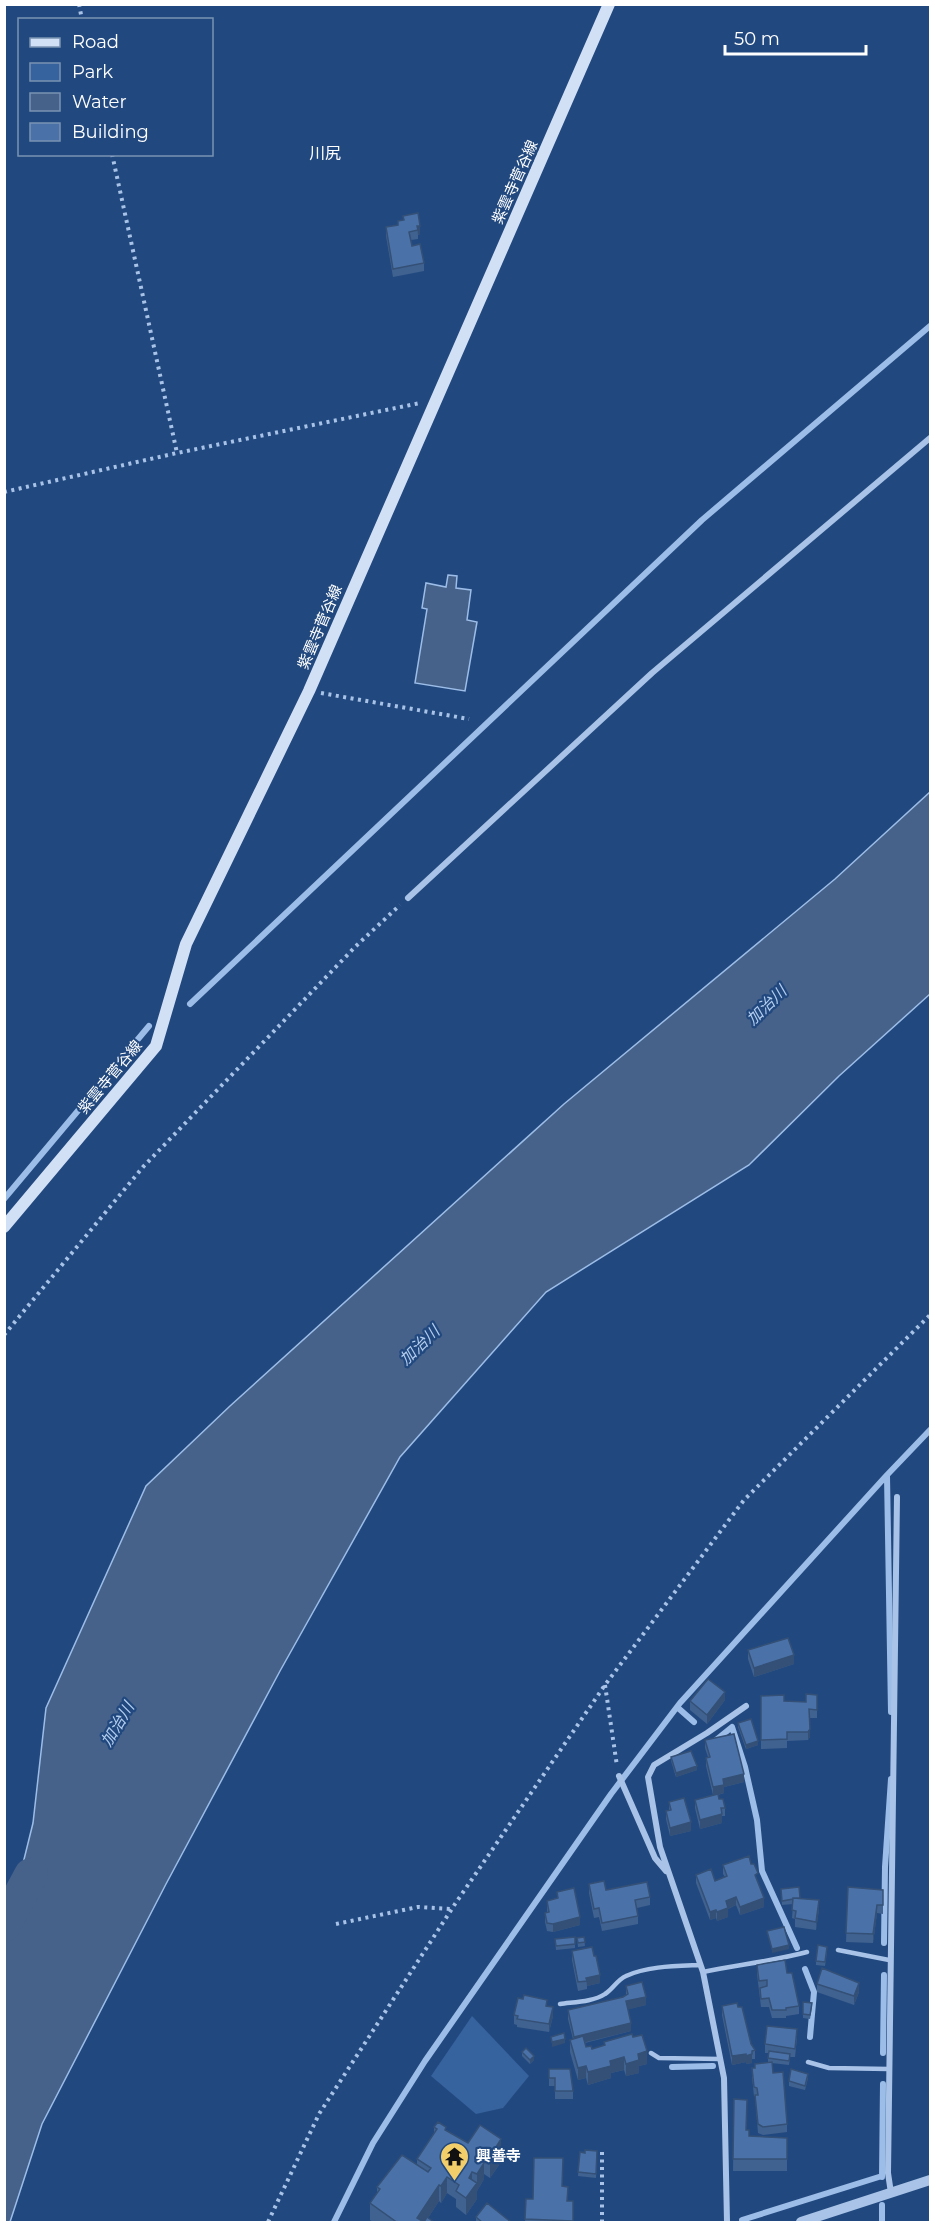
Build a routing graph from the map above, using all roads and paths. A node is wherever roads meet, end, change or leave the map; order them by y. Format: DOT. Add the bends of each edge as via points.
graph roads {
  1 [pos="609,4"];
  2 [pos="112,156"];
  3 [pos="435,400"];
  4 [pos="930,438"];
  5 [pos="177,453"];
  6 [pos="4,492"];
  7 [pos="309,691"];
  8 [pos="470,719"];
  9 [pos="408,898"];
  10 [pos="4,1227"];
  11 [pos="930,1315"];
  12 [pos="4,1335"];
  13 [pos="897,1497"];
  14 [pos="605,1685"];
  15 [pos="746,1706"];
  16 [pos="619,1776"];
  17 [pos="668,1873"];
  18 [pos="451,1909"];
  19 [pos="336,1924"];
  20 [pos="838,1950"];
  21 [pos="807,1952"];
  22 [pos="889,1960"];
  23 [pos="700,1965"];
  24 [pos="702,1972"];
  25 [pos="560,2004"];
  26 [pos="651,2054"];
  27 [pos="720,2060"];
  28 [pos="808,2062"];
  29 [pos="889,2069"];
  30 [pos="602,2152"];
  31 [pos="930,2180"];
  32 [pos="892,2194"];
  33 [pos="268,2223"];
  34 [pos="602,2223"];
  35 [pos="727,2223"];
  36 [pos="801,2223"];
  1 -- 3 [label="main road, 紫雲寺菅谷線"];
  2 -- 5 [label="path"];
  3 -- 5 [label="path"];
  3 -- 7 [label="main road, 紫雲寺菅谷線"];
  4 -- 9 [label="street" via="652,673"];
  5 -- 6 [label="path"];
  7 -- 8 [label="path"];
  7 -- 10 [label="main road, 紫雲寺菅谷線" via="186,944 156,1046"];
  9 -- 12 [label="path" via="356,946 143,1167"];
  11 -- 14 [label="path" via="744,1500"];
  13 -- 22 [label="street"];
  14 -- 16 [label="path"];
  14 -- 18 [label="path"];
  15 -- 17 [label="street" via="654,1765 648,1777"];
  16 -- 17 [label="street" via="655,1858"];
  17 -- 23 [label="street"];
  18 -- 19 [label="path" via="418,1907"];
  18 -- 33 [label="path" via="319,2114"];
  20 -- 22 [label="lane"];
  21 -- 24 [label="lane"];
  22 -- 29 [label="street"];
  23 -- 24 [label="street"];
  23 -- 25 [label="lane" via="632,1973 601,1996"];
  24 -- 27 [label="street"];
  26 -- 27 [label="lane" via="658,2058"];
  27 -- 35 [label="street" via="724,2078"];
  28 -- 29 [label="lane" via="829,2068"];
  29 -- 32 [label="street" via="888,2173"];
  30 -- 34 [label="path"];
  31 -- 32 [label="street"];
  32 -- 36 [label="street"];
}
